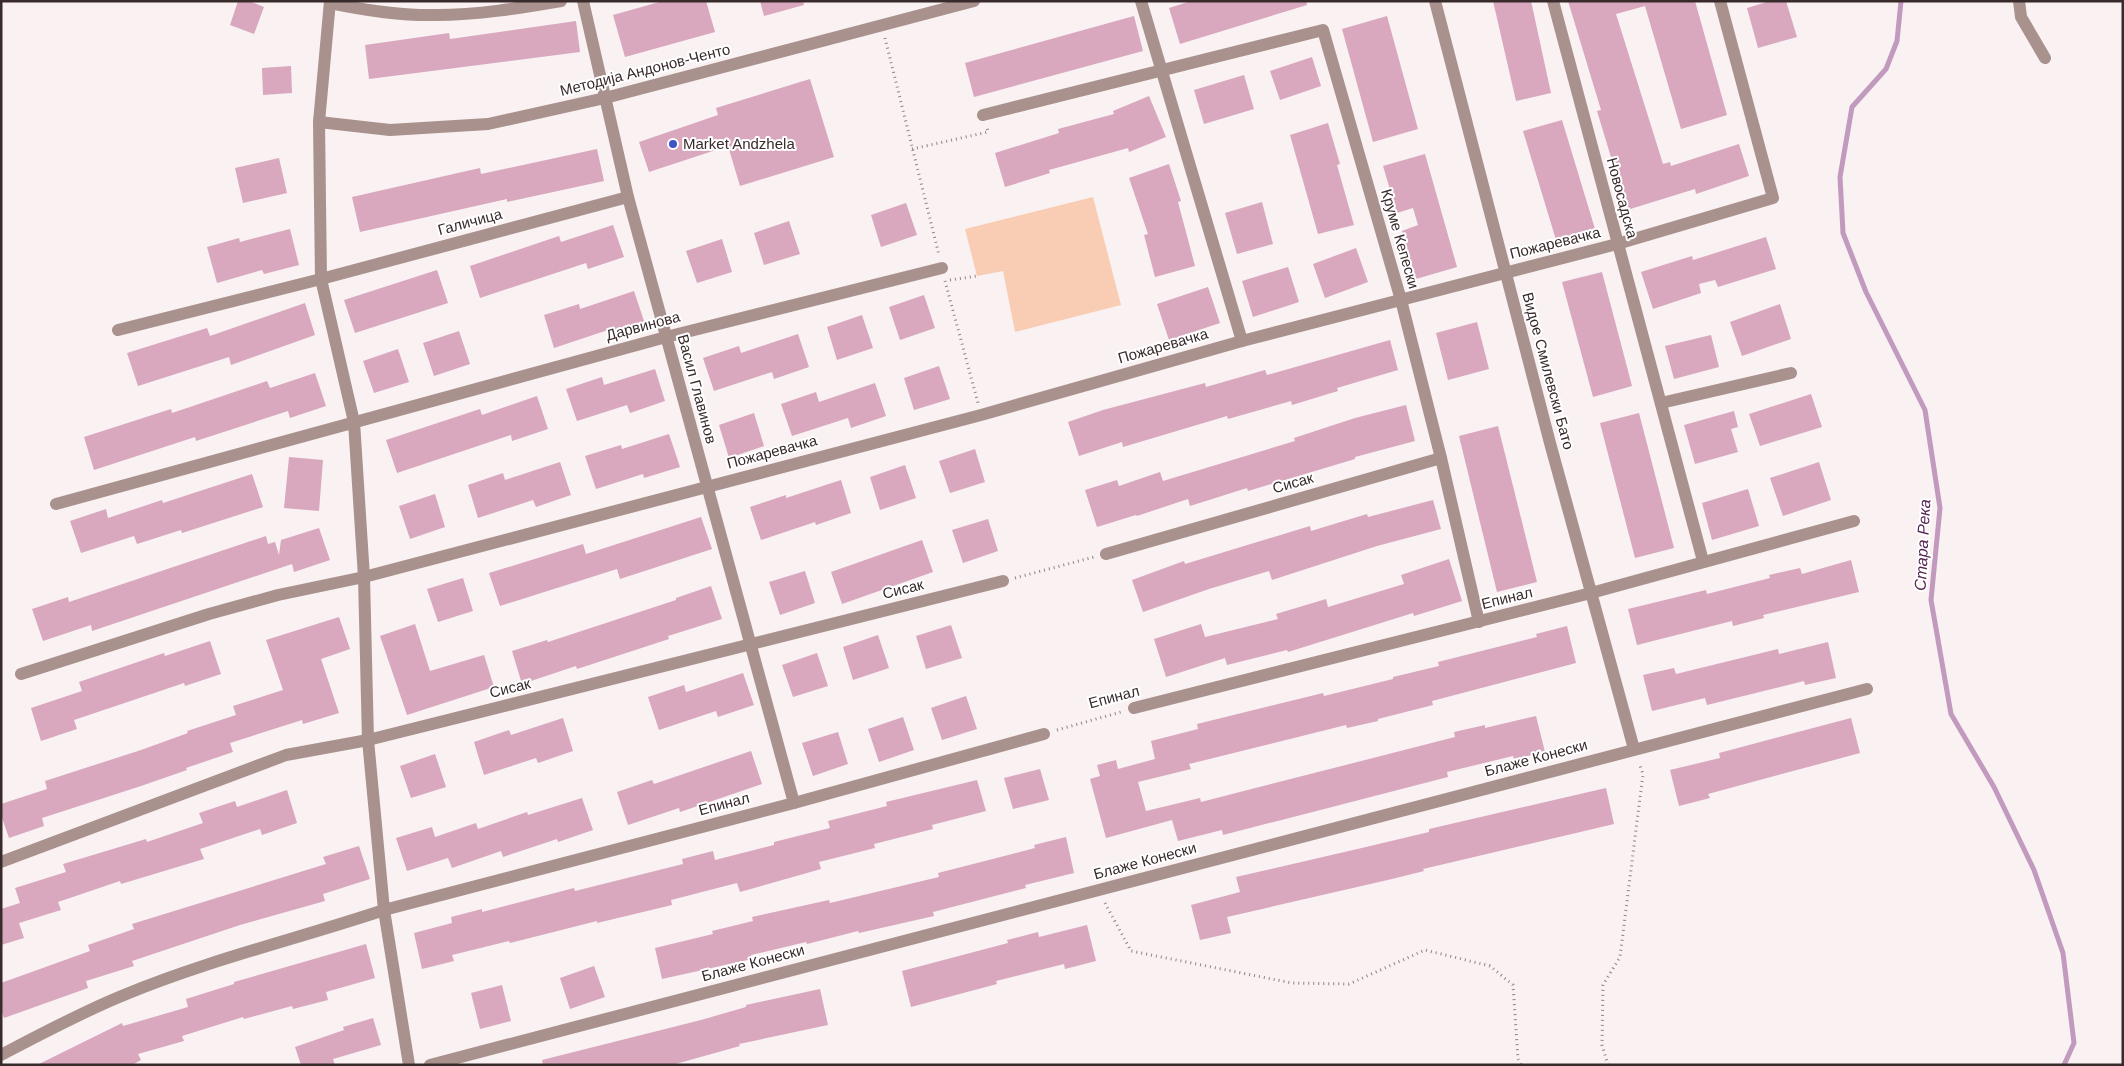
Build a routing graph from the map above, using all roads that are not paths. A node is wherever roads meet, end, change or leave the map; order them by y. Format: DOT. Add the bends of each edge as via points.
graph roads {
  1 [pos="561,1"];
  2 [pos="583,1"];
  3 [pos="974,1"];
  4 [pos="1141,1"];
  5 [pos="1435,1"];
  6 [pos="1553,1"];
  7 [pos="1720,1"];
  8 [pos="2019,1"];
  9 [pos="330,2"];
  10 [pos="2045,58"];
  11 [pos="1162,70"];
  12 [pos="605,98"];
  13 [pos="984,115"];
  14 [pos="318,122"];
  15 [pos="628,197"];
  16 [pos="1617,244"];
  17 [pos="942,268"];
  18 [pos="1506,272"];
  19 [pos="321,279"];
  20 [pos="1401,300"];
  21 [pos="118,330"];
  22 [pos="666,337"];
  23 [pos="1242,341"];
  24 [pos="1791,372"];
  25 [pos="1661,404"];
  26 [pos="354,422"];
  27 [pos="1442,458"];
  28 [pos="706,486"];
  29 [pos="56,504"];
  30 [pos="1854,521"];
  31 [pos="1106,554"];
  32 [pos="1703,561"];
  33 [pos="364,576"];
  34 [pos="1003,581"];
  35 [pos="1591,593"];
  36 [pos="1479,622"];
  37 [pos="750,644"];
  38 [pos="21,674"];
  39 [pos="1867,689"];
  40 [pos="1134,708"];
  41 [pos="1044,734"];
  42 [pos="368,740"];
  43 [pos="1634,749"];
  44 [pos="794,802"];
  45 [pos="1,862"];
  46 [pos="384,910"];
  47 [pos="1,1055"];
  48 [pos="409,1065"];
  49 [pos="430,1065"];
  1 -- 9 [label="street" via="503,11 435,15 368,11"];
  2 -- 12 [label="street, Васил Главинов"];
  3 -- 12 [label="street, Методија Андонов-Ченто"];
  4 -- 11 [label="street"];
  5 -- 18 [label="street, Видое Смилевски Бато"];
  6 -- 16 [label="street, Новосадска"];
  7 -- 16 [label="street, Пожаревачка" via="1773,198"];
  8 -- 10 [label="street" via="2021,17"];
  9 -- 14 [label="street"];
  11 -- 13 [label="street, Круме Кепески"];
  11 -- 20 [label="street, Круме Кепески" via="1324,30"];
  11 -- 23 [label="street"];
  12 -- 14 [label="street, Методија Андонов-Ченто" via="488,124 390,130"];
  12 -- 15 [label="street, Васил Главинов"];
  14 -- 19 [label="street"];
  15 -- 19 [label="street, Галичица"];
  15 -- 22 [label="street, Васил Главинов"];
  16 -- 18 [label="street, Пожаревачка"];
  16 -- 25 [label="street, Новосадска"];
  17 -- 22 [label="street, Дарвинова"];
  18 -- 20 [label="street, Пожаревачка"];
  18 -- 35 [label="street, Видое Смилевски Бато"];
  19 -- 21 [label="street, Галичица"];
  19 -- 26 [label="street"];
  20 -- 23 [label="street, Пожаревачка"];
  20 -- 27 [label="street, Круме Кепески"];
  22 -- 26 [label="street, Дарвинова"];
  22 -- 28 [label="street, Васил Главинов"];
  23 -- 28 [label="street, Пожаревачка" via="982,415"];
  24 -- 25 [label="street"];
  25 -- 32 [label="street, Новосадска"];
  26 -- 29 [label="street, Дарвинова"];
  26 -- 33 [label="street"];
  27 -- 31 [label="street, Сисак"];
  27 -- 36 [label="street, Круме Кепески"];
  28 -- 33 [label="street, Пожаревачка"];
  28 -- 37 [label="street, Васил Главинов"];
  30 -- 32 [label="street, Епинал"];
  32 -- 35 [label="street, Епинал"];
  33 -- 38 [label="street, Пожаревачка" via="209,614"];
  33 -- 42 [label="street"];
  34 -- 37 [label="street, Сисак"];
  35 -- 36 [label="street, Епинал"];
  35 -- 43 [label="street, Видое Смилевски Бато"];
  36 -- 40 [label="street, Епинал"];
  37 -- 42 [label="street, Сисак"];
  37 -- 44 [label="street, Васил Главинов"];
  39 -- 43 [label="street, Блаже Конески"];
  41 -- 44 [label="street, Епинал"];
  42 -- 45 [label="street, Сисак" via="286,756"];
  42 -- 46 [label="street"];
  43 -- 49 [label="street, Блаже Конески"];
  44 -- 46 [label="street, Епинал"];
  46 -- 47 [label="street, Епинал" via="234,956 124,995"];
  46 -- 48 [label="street"];
}
